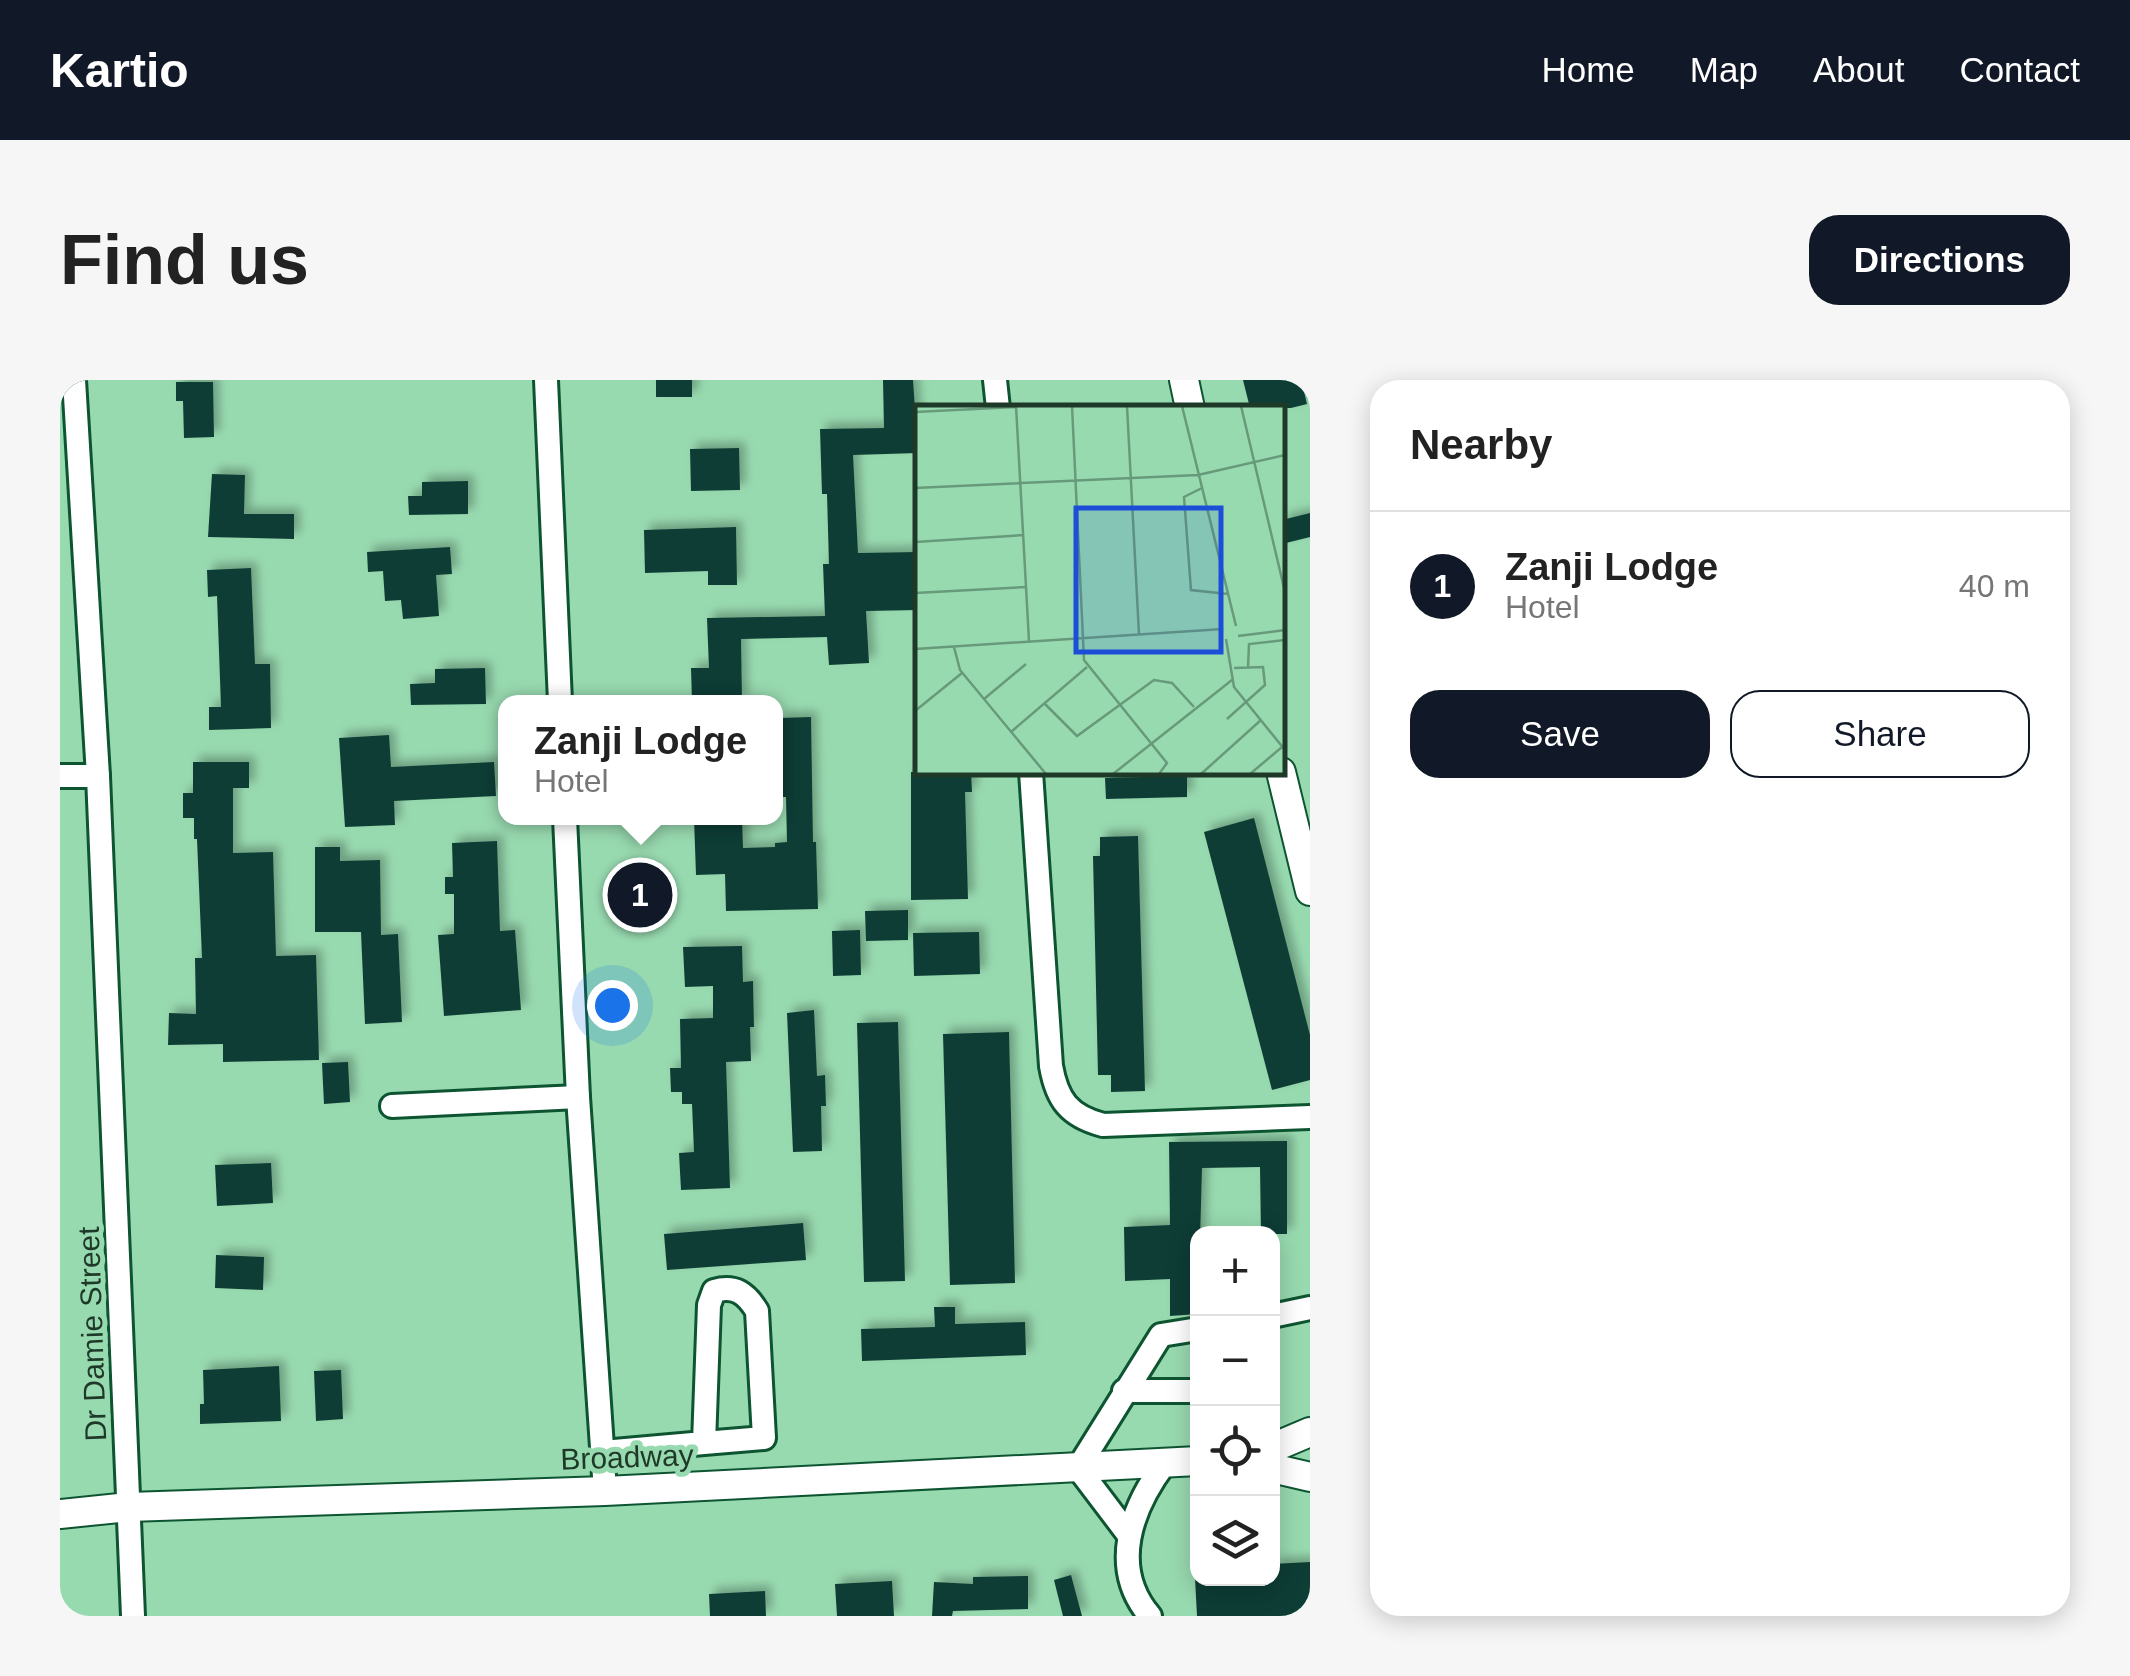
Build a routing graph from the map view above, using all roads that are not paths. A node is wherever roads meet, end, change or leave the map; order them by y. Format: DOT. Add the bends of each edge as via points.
graph roads {
  1 [pos="74,380"];
  2 [pos="546,380"];
  3 [pos="995,380"];
  4 [pos="1184,380"];
  5 [pos="998,405"];
  6 [pos="1189,405"];
  7 [pos="560,695"];
  8 [pos="1030,775"];
  9 [pos="1281,775"];
  10 [pos="60,776"];
  11 [pos="98,776"];
  12 [pos="565,825"];
  13 [pos="1310,891"];
  14 [pos="578,1097"];
  15 [pos="392,1106"];
  16 [pos="1310,1117"];
  17 [pos="1310,1308"];
  18 [pos="1280,1314"];
  19 [pos="1190,1331"];
  20 [pos="1124,1391"];
  21 [pos="1190,1391"];
  22 [pos="1310,1432"];
  23 [pos="704,1443"];
  24 [pos="1280,1445"];
  25 [pos="603,1452"];
  26 [pos="1190,1462"];
  27 [pos="1165,1464"];
  28 [pos="1078,1468"];
  29 [pos="1280,1470"];
  30 [pos="1310,1477"];
  31 [pos="605,1491"];
  32 [pos="129,1507"];
  33 [pos="60,1514"];
  34 [pos="1128,1534"];
  35 [pos="133,1616"];
  36 [pos="1150,1616"];
  1 -- 11 [label="street, Dr Damie Street"];
  2 -- 7 [label="street"];
  3 -- 5 [label="street"];
  4 -- 6 [label="main road"];
  8 -- 16 [label="street" via="1050,1066 1065,1107 1103,1125"];
  9 -- 13 [label="main road"];
  10 -- 11 [label="street"];
  11 -- 32 [label="street, Dr Damie Street"];
  12 -- 14 [label="street"];
  14 -- 15 [label="street"];
  14 -- 25 [label="street"];
  17 -- 18 [label="street"];
  19 -- 20 [label="street" via="1161,1336"];
  20 -- 21 [label="street"];
  20 -- 28 [label="street"];
  22 -- 24 [label="main road"];
  23 -- 23 [label="street" via="709,1304 714,1291 727,1287 747,1295 756,1310 764,1438"];
  23 -- 25 [label="street"];
  25 -- 31 [label="street"];
  26 -- 27 [label="main road, Broadway"];
  27 -- 28 [label="main road, Broadway"];
  27 -- 34 [label="street" via="1142,1495"];
  28 -- 31 [label="main road, Broadway"];
  28 -- 34 [label="street"];
  29 -- 30 [label="main road"];
  31 -- 32 [label="main road, Broadway"];
  32 -- 33 [label="main road, Broadway"];
  32 -- 35 [label="street, Dr Damie Street"];
  34 -- 36 [label="street" via="1134,1593"];
}
